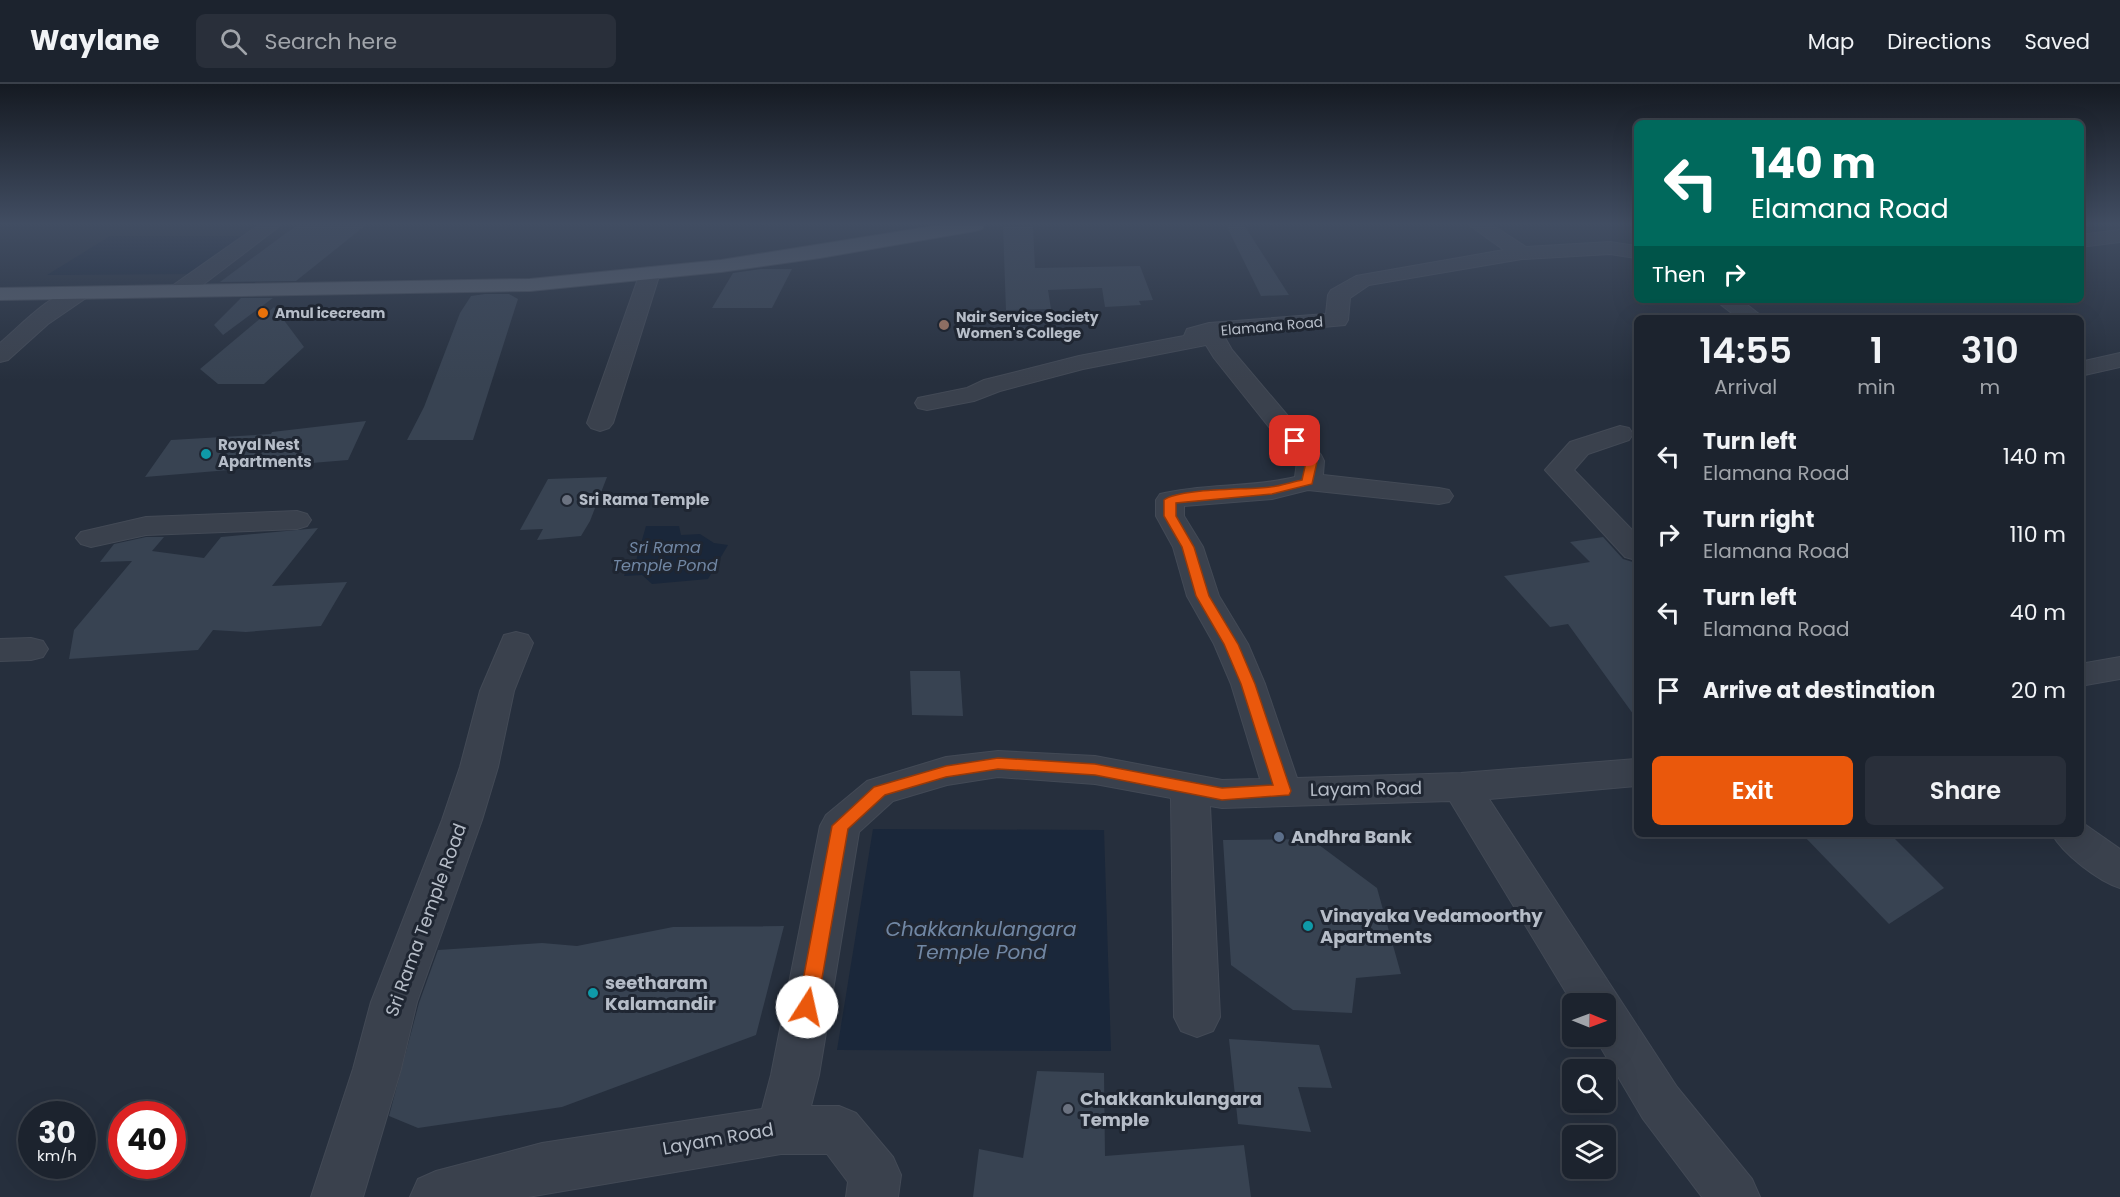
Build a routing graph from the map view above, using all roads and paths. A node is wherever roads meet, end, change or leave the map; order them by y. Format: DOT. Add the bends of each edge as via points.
graph roads {
  1 [pos="200,277"];
  2 [pos="607,277"];
  3 [pos="649,277"];
  4 [pos="1381,277"];
  5 [pos="180,291"];
  6 [pos="78,293"];
  7 [pos="0,294"];
  8 [pos="1730,303"];
  9 [pos="1748,315"];
  10 [pos="1209,330"];
  11 [pos="0,355"];
  12 [pos="2120,360"];
  13 [pos="2084,368"];
  14 [pos="927,403"];
  15 [pos="600,423"];
  16 [pos="1620,435"];
  17 [pos="1308,482"];
  18 [pos="1438,496"];
  19 [pos="297,520"];
  20 [pos="91,538"];
  21 [pos="1634,549"];
  22 [pos="516,643"];
  23 [pos="2120,668"];
  24 [pos="2084,674"];
  25 [pos="1634,772"];
  26 [pos="1461,787"];
  27 [pos="1190,788"];
  28 [pos="1283,791"];
  29 [pos="2076,837"];
  30 [pos="2120,872"];
  31 [pos="1591,993"];
  32 [pos="1197,1017"];
  33 [pos="1616,1032"];
  34 [pos="781,1130"];
  35 [pos="337,1197"];
  36 [pos="436,1197"];
  37 [pos="872,1197"];
  38 [pos="1734,1197"];
  1 -- 5 [label="street"];
  2 -- 5 [label="main road" via="518,285"];
  3 -- 15 [label="street"];
  4 -- 10 [label="street, Elamana Road" via="1363,280 1340,295 1337,320"];
  5 -- 6 [label="main road"];
  6 -- 7 [label="main road"];
  6 -- 11 [label="street" via="40,319"];
  8 -- 9 [label="street"];
  10 -- 14 [label="street, Elamana Road" via="1195,334 1198,340 1070,365 993,385 974,394"];
  10 -- 17 [label="street, Elamana Road" via="1222,353 1311,462"];
  12 -- 13 [label="street"];
  16 -- 21 [label="street" via="1578,448 1559,470"];
  17 -- 18 [label="street"];
  17 -- 28 [label="street" via="1272,491 1170,500 1170,516 1188,547 1203,596 1231,644 1248,684"];
  19 -- 20 [label="street" via="146,526"];
  22 -- 35 [label="street, Sri Rama Temple Road" via="497,692 462,820 394,1002"];
  23 -- 24 [label="street"];
  25 -- 26 [label="street, Layam Road"];
  26 -- 28 [label="street, Layam Road"];
  26 -- 31 [label="street"];
  27 -- 28 [label="street, Layam Road" via="1222,794"];
  27 -- 32 [label="street"];
  27 -- 34 [label="street, Layam Road" via="1095,770 998,764 946,771 880,791 840,826 795,1075"];
  29 -- 30 [label="street"];
  33 -- 38 [label="street" via="1660,1103"];
  34 -- 36 [label="street, Layam Road" via="542,1168"];
  34 -- 37 [label="street" via="839,1130 875,1175"];
}
